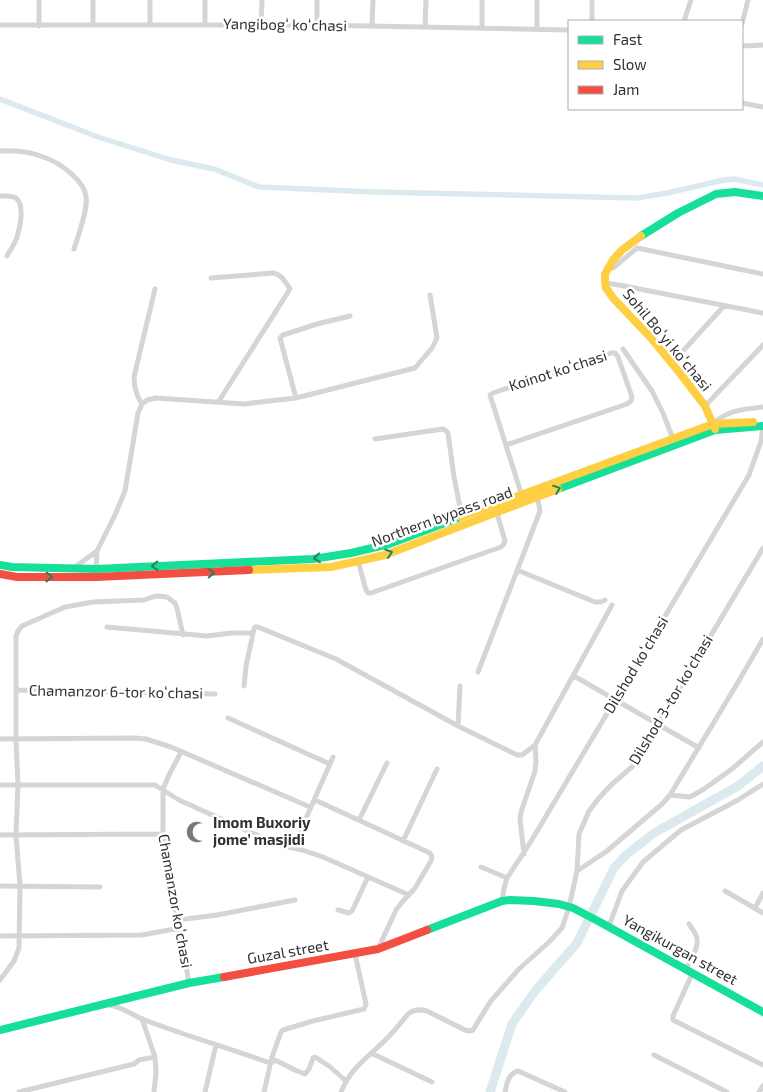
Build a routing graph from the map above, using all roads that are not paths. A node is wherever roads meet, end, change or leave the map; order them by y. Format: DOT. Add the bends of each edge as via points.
graph roads {
  1 [pos="40,0"];
  2 [pos="93,0"];
  3 [pos="150,0"];
  4 [pos="205,0"];
  5 [pos="262,0"];
  6 [pos="317,0"];
  7 [pos="373,0"];
  8 [pos="426,0"];
  9 [pos="482,0"];
  10 [pos="537,0"];
  11 [pos="592,0"];
  12 [pos="691,0"];
  13 [pos="748,0"];
  14 [pos="592,20"];
  15 [pos="684,20"];
  16 [pos="743,20"];
  17 [pos="205,24"];
  18 [pos="262,24"];
  19 [pos="0,25"];
  20 [pos="93,25"];
  21 [pos="150,25"];
  22 [pos="317,25"];
  23 [pos="39,26"];
  24 [pos="372,26"];
  25 [pos="425,27"];
  26 [pos="482,28"];
  27 [pos="537,29"];
  28 [pos="568,30"];
  29 [pos="763,45"];
  30 [pos="743,46"];
  31 [pos="743,103"];
  32 [pos="763,107"];
  33 [pos="0,151"];
  34 [pos="0,196"];
  35 [pos="763,196"];
  36 [pos="74,250"];
  37 [pos="7,256"];
  38 [pos="607,268"];
  39 [pos="763,274"];
  40 [pos="211,278"];
  41 [pos="605,283"];
  42 [pos="155,289"];
  43 [pos="430,295"];
  44 [pos="724,306"];
  45 [pos="763,313"];
  46 [pos="350,316"];
  47 [pos="763,345"];
  48 [pos="623,349"];
  49 [pos="671,364"];
  50 [pos="296,398"];
  51 [pos="220,401"];
  52 [pos="142,404"];
  53 [pos="705,406"];
  54 [pos="763,407"];
  55 [pos="763,421"];
  56 [pos="763,426"];
  57 [pos="714,427"];
  58 [pos="375,439"];
  59 [pos="673,439"];
  60 [pos="506,445"];
  61 [pos="537,497"];
  62 [pos="522,498"];
  63 [pos="496,513"];
  64 [pos="462,517"];
  65 [pos="763,548"];
  66 [pos="97,551"];
  67 [pos="269,561"];
  68 [pos="358,561"];
  69 [pos="0,565"];
  70 [pos="73,569"];
  71 [pos="96,569"];
  72 [pos="271,570"];
  73 [pos="517,570"];
  74 [pos="0,574"];
  75 [pos="96,577"];
  76 [pos="605,600"];
  77 [pos="612,605"];
  78 [pos="107,627"];
  79 [pos="253,633"];
  80 [pos="183,634"];
  81 [pos="763,638"];
  82 [pos="478,672"];
  83 [pos="574,676"];
  84 [pos="244,686"];
  85 [pos="460,686"];
  86 [pos="17,690"];
  87 [pos="215,694"];
  88 [pos="616,699"];
  89 [pos="228,718"];
  90 [pos="658,724"];
  91 [pos="458,726"];
  92 [pos="0,739"];
  93 [pos="16,740"];
  94 [pos="763,742"];
  95 [pos="535,745"];
  96 [pos="699,748"];
  97 [pos="182,752"];
  98 [pos="333,757"];
  99 [pos="387,763"];
  100 [pos="330,764"];
  101 [pos="437,769"];
  102 [pos="763,784"];
  103 [pos="0,785"];
  104 [pos="18,785"];
  105 [pos="163,789"];
  106 [pos="670,795"];
  107 [pos="315,800"];
  108 [pos="310,807"];
  109 [pos="359,820"];
  110 [pos="163,834"];
  111 [pos="0,835"];
  112 [pos="16,835"];
  113 [pos="403,841"];
  114 [pos="293,848"];
  115 [pos="524,854"];
  116 [pos="481,867"];
  117 [pos="577,871"];
  118 [pos="368,877"];
  119 [pos="507,878"];
  120 [pos="0,886"];
  121 [pos="20,886"];
  122 [pos="100,886"];
  123 [pos="725,891"];
  124 [pos="763,893"];
  125 [pos="408,895"];
  126 [pos="295,900"];
  127 [pos="502,901"];
  128 [pos="754,908"];
  129 [pos="573,909"];
  130 [pos="338,910"];
  131 [pos="763,913"];
  132 [pos="178,920"];
  133 [pos="689,924"];
  134 [pos="609,926"];
  135 [pos="180,928"];
  136 [pos="0,936"];
  137 [pos="19,936"];
  138 [pos="378,950"];
  139 [pos="355,954"];
  140 [pos="688,972"];
  141 [pos="0,980"];
  142 [pos="189,983"];
  143 [pos="102,1005"];
  144 [pos="763,1012"];
  145 [pos="142,1019"];
  146 [pos="0,1030"];
  147 [pos="216,1045"];
  148 [pos="371,1053"];
  149 [pos="654,1055"];
  150 [pos="155,1057"];
  151 [pos="270,1063"];
  152 [pos="763,1064"];
  153 [pos="346,1081"];
  154 [pos="432,1082"];
  155 [pos="763,1086"];
  156 [pos="19,1092"];
  157 [pos="154,1092"];
  158 [pos="205,1092"];
  159 [pos="264,1092"];
  160 [pos="341,1092"];
  161 [pos="505,1092"];
  162 [pos="565,1092"];
  163 [pos="727,1092"];
  164 [pos="759,1092"];
  1 -- 23 [label="street"];
  2 -- 20 [label="street"];
  3 -- 21 [label="street"];
  4 -- 17 [label="street"];
  5 -- 18 [label="street"];
  6 -- 22 [label="street"];
  7 -- 24 [label="street"];
  8 -- 25 [label="street"];
  9 -- 26 [label="street"];
  10 -- 27 [label="street"];
  11 -- 14 [label="street"];
  12 -- 15 [label="street"];
  13 -- 16 [label="street"];
  17 -- 18 [label="street, Yangibogʻ koʻchasi"];
  17 -- 21 [label="street, Yangibogʻ koʻchasi"];
  18 -- 22 [label="street, Yangibogʻ koʻchasi"];
  19 -- 23 [label="street, Yangibogʻ koʻchasi"];
  20 -- 21 [label="street, Yangibogʻ koʻchasi"];
  20 -- 23 [label="street, Yangibogʻ koʻchasi"];
  22 -- 24 [label="street, Yangibogʻ koʻchasi"];
  24 -- 25 [label="street, Yangibogʻ koʻchasi"];
  25 -- 26 [label="street, Yangibogʻ koʻchasi"];
  26 -- 27 [label="street, Yangibogʻ koʻchasi"];
  27 -- 28 [label="street, Yangibogʻ koʻchasi"];
  29 -- 30 [label="street"];
  31 -- 32 [label="street"];
  33 -- 36 [label="street" via="46,158 60,165 82,184 86,196 85,209"];
  34 -- 37 [label="street" via="14,197 21,208 19,230"];
  35 -- 38 [label="main road" via="734,191 716,193 654,227 625,248"];
  38 -- 39 [label="street" via="613,268 637,248"];
  38 -- 41 [label="main road, Sohil Boʻyi koʻchasi"];
  40 -- 51 [label="street" via="274,273 285,280 290,289"];
  41 -- 44 [label="street"];
  41 -- 49 [label="main road, Sohil Boʻyi koʻchasi" via="613,299 645,330"];
  42 -- 52 [label="street" via="134,377 134,388"];
  43 -- 50 [label="street" via="437,338 415,368"];
  44 -- 45 [label="street"];
  44 -- 49 [label="street"];
  46 -- 50 [label="street" via="280,338"];
  47 -- 53 [label="street"];
  48 -- 59 [label="street" via="652,391"];
  49 -- 53 [label="main road, Sohil Boʻyi koʻchasi"];
  50 -- 51 [label="street" via="244,404"];
  51 -- 52 [label="street" via="156,398"];
  52 -- 66 [label="street" via="125,491"];
  53 -- 57 [label="main road, Sohil Boʻyi koʻchasi"];
  54 -- 57 [label="street" via="740,409 722,416"];
  55 -- 57 [label="main road, Northern bypass road"];
  56 -- 57 [label="main road, Northern bypass road"];
  56 -- 88 [label="street, Dilshod koʻchasi" via="762,441 749,475"];
  57 -- 59 [label="main road, Northern bypass road"];
  61 -- 57 [label="main road, Northern bypass road, one-way"];
  58 -- 64 [label="street" via="445,430"];
  59 -- 62 [label="main road, Northern bypass road"];
  60 -- 60 [label="street, Koinot koʻchasi" via="490,395 615,353 631,401"];
  60 -- 62 [label="street, Koinot koʻchasi"];
  61 -- 62 [label="main road, Northern bypass road"];
  61 -- 73 [label="street" via="540,511"];
  62 -- 63 [label="main road, Northern bypass road"];
  62 -- 64 [label="main road, Northern bypass road"];
  68 -- 63 [label="main road, Northern bypass road, one-way" via="385,555"];
  63 -- 68 [label="street" via="505,541 501,547 406,581 368,593"];
  64 -- 67 [label="main road, Northern bypass road, one-way" via="374,548 328,557"];
  65 -- 90 [label="street, Dilshod 3-tor koʻchasi"];
  66 -- 70 [label="street"];
  66 -- 71 [label="street"];
  67 -- 71 [label="main road, Northern bypass road, one-way"];
  67 -- 72 [label="main road"];
  68 -- 72 [label="main road, Northern bypass road" via="331,567"];
  69 -- 70 [label="main road, Northern bypass road"];
  70 -- 71 [label="main road, Northern bypass road"];
  71 -- 75 [label="street"];
  75 -- 72 [label="main road, Northern bypass road, one-way"];
  73 -- 76 [label="street" via="595,602"];
  73 -- 82 [label="street"];
  74 -- 75 [label="main road, Northern bypass road, one-way"];
  77 -- 83 [label="street"];
  78 -- 80 [label="street"];
  79 -- 80 [label="street"];
  79 -- 84 [label="street"];
  79 -- 91 [label="street" via="258,627 336,659"];
  80 -- 86 [label="street" via="177,608 167,597 64,607 22,626 18,631"];
  81 -- 96 [label="street"];
  83 -- 88 [label="street"];
  83 -- 95 [label="street"];
  85 -- 91 [label="street"];
  86 -- 87 [label="street, Chamanzor 6-tor koʻchasi"];
  86 -- 93 [label="street"];
  88 -- 90 [label="street"];
  88 -- 115 [label="street, Dilshod koʻchasi"];
  89 -- 100 [label="street"];
  90 -- 96 [label="street"];
  90 -- 117 [label="street, Dilshod 3-tor koʻchasi" via="633,766 589,811 579,834"];
  91 -- 95 [label="street" via="518,755 525,754"];
  92 -- 93 [label="street"];
  93 -- 97 [label="street" via="135,738 157,741"];
  93 -- 104 [label="street"];
  94 -- 106 [label="street" via="704,790 690,797"];
  95 -- 115 [label="street" via="535,771 520,819"];
  96 -- 106 [label="street"];
  97 -- 105 [label="street, Chamanzor koʻchasi"];
  97 -- 108 [label="street"];
  98 -- 100 [label="street"];
  99 -- 109 [label="street"];
  100 -- 107 [label="street"];
  101 -- 113 [label="street"];
  102 -- 134 [label="street" via="681,830 643,862 622,891"];
  103 -- 104 [label="street"];
  104 -- 105 [label="street" via="155,784"];
  104 -- 112 [label="street"];
  105 -- 110 [label="street, Chamanzor koʻchasi"];
  105 -- 114 [label="street" via="179,800 279,845"];
  106 -- 117 [label="street" via="607,851"];
  107 -- 108 [label="street"];
  107 -- 109 [label="street"];
  108 -- 114 [label="street"];
  109 -- 113 [label="street"];
  110 -- 112 [label="street"];
  110 -- 132 [label="street, Chamanzor koʻchasi" via="165,862"];
  111 -- 112 [label="street"];
  112 -- 121 [label="street"];
  113 -- 125 [label="street" via="430,853 432,857"];
  114 -- 118 [label="street"];
  115 -- 119 [label="street, Dilshod koʻchasi"];
  116 -- 119 [label="street"];
  117 -- 129 [label="street, Dilshod 3-tor koʻchasi"];
  118 -- 125 [label="street"];
  118 -- 130 [label="street" via="352,911"];
  119 -- 127 [label="street, Dilshod koʻchasi"];
  120 -- 121 [label="street"];
  121 -- 122 [label="street"];
  121 -- 137 [label="street"];
  123 -- 128 [label="street"];
  124 -- 128 [label="street"];
  125 -- 138 [label="street" via="396,910"];
  126 -- 132 [label="street"];
  127 -- 129 [label="main road, Guzal street" via="535,900"];
  127 -- 138 [label="main road, Guzal street"];
  128 -- 131 [label="street"];
  129 -- 134 [label="main road, Yangikurgan street"];
  129 -- 148 [label="street, Dilshod 3-tor koʻchasi" via="562,928 490,1002 473,1030 465,1030 427,1011 416,1010 408,1014"];
  132 -- 135 [label="street, Chamanzor koʻchasi"];
  133 -- 140 [label="street" via="697,941"];
  134 -- 140 [label="main road, Yangikurgan street"];
  135 -- 137 [label="street" via="142,935"];
  135 -- 142 [label="street, Chamanzor koʻchasi"];
  136 -- 137 [label="street"];
  137 -- 141 [label="street" via="17,955"];
  138 -- 139 [label="main road, Guzal street"];
  139 -- 142 [label="main road, Guzal street"];
  139 -- 151 [label="street" via="366,1004 364,1009 283,1030"];
  140 -- 144 [label="main road, Yangikurgan street"];
  140 -- 152 [label="street" via="673,1020"];
  142 -- 143 [label="main road, Guzal street"];
  143 -- 145 [label="street" via="115,1006"];
  143 -- 146 [label="main road, Guzal street"];
  145 -- 147 [label="street"];
  145 -- 150 [label="street"];
  147 -- 151 [label="street"];
  147 -- 158 [label="street"];
  148 -- 153 [label="street"];
  148 -- 154 [label="street"];
  149 -- 163 [label="street"];
  150 -- 156 [label="street"];
  150 -- 157 [label="street"];
  151 -- 153 [label="street" via="275,1060 305,1074 315,1057"];
  151 -- 159 [label="street"];
  153 -- 160 [label="street"];
  155 -- 164 [label="street"];
  161 -- 162 [label="street" via="509,1077 518,1072"];
}
